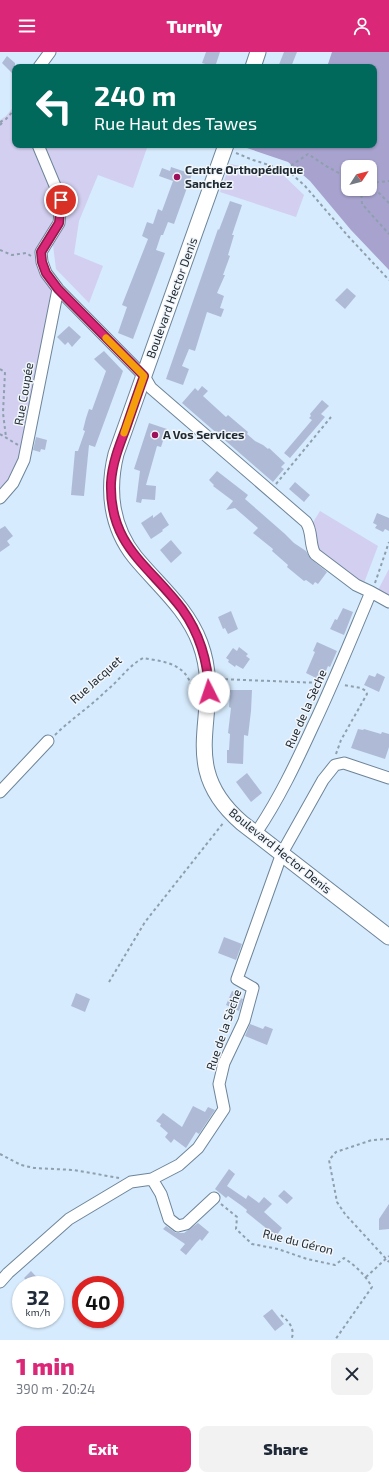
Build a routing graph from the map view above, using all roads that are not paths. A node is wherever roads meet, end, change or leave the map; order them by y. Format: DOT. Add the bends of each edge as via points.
graph roads {
  1 [pos="50,52"];
  2 [pos="258,52"];
  3 [pos="41,64"];
  4 [pos="254,64"];
  5 [pos="39,148"];
  6 [pos="224,148"];
  7 [pos="58,289"];
  8 [pos="144,376"];
  9 [pos="0,498"];
  10 [pos="371,592"];
  11 [pos="389,602"];
  12 [pos="48,741"];
  13 [pos="389,778"];
  14 [pos="0,792"];
  15 [pos="256,833"];
  16 [pos="282,853"];
  17 [pos="389,937"];
  18 [pos="152,1179"];
  19 [pos="214,1198"];
  20 [pos="0,1282"];
  1 -- 3 [label="street"];
  2 -- 4 [label="street"];
  5 -- 7 [label="street" via="61,200 59,223 41,252 46,273"];
  6 -- 8 [label="street, Boulevard Hector Denis"];
  7 -- 8 [label="street"];
  7 -- 9 [label="street, Rue Coupée" via="24,460 18,475"];
  8 -- 10 [label="street" via="151,388 306,522 310,527 312,549 315,554"];
  8 -- 15 [label="street, Boulevard Hector Denis" via="116,454 111,487 113,509 120,533 131,551 176,602 190,621 200,642 208,678 204,759 210,782 231,813"];
  10 -- 11 [label="street"];
  10 -- 15 [label="street, Rue de la Sèche" via="333,684 282,792"];
  12 -- 14 [label="street"];
  13 -- 16 [label="street" via="344,763 335,765 323,780"];
  15 -- 16 [label="street, Boulevard Hector Denis"];
  16 -- 17 [label="street, Boulevard Hector Denis"];
  16 -- 18 [label="street, Rue de la Sèche" via="236,979 253,988 244,1022 224,1063 220,1084 224,1110 198,1148 179,1165"];
  18 -- 19 [label="street" via="161,1194 169,1219 178,1226 186,1224"];
  18 -- 20 [label="street, Rue de la Sèche" via="131,1182 69,1219"];
}
